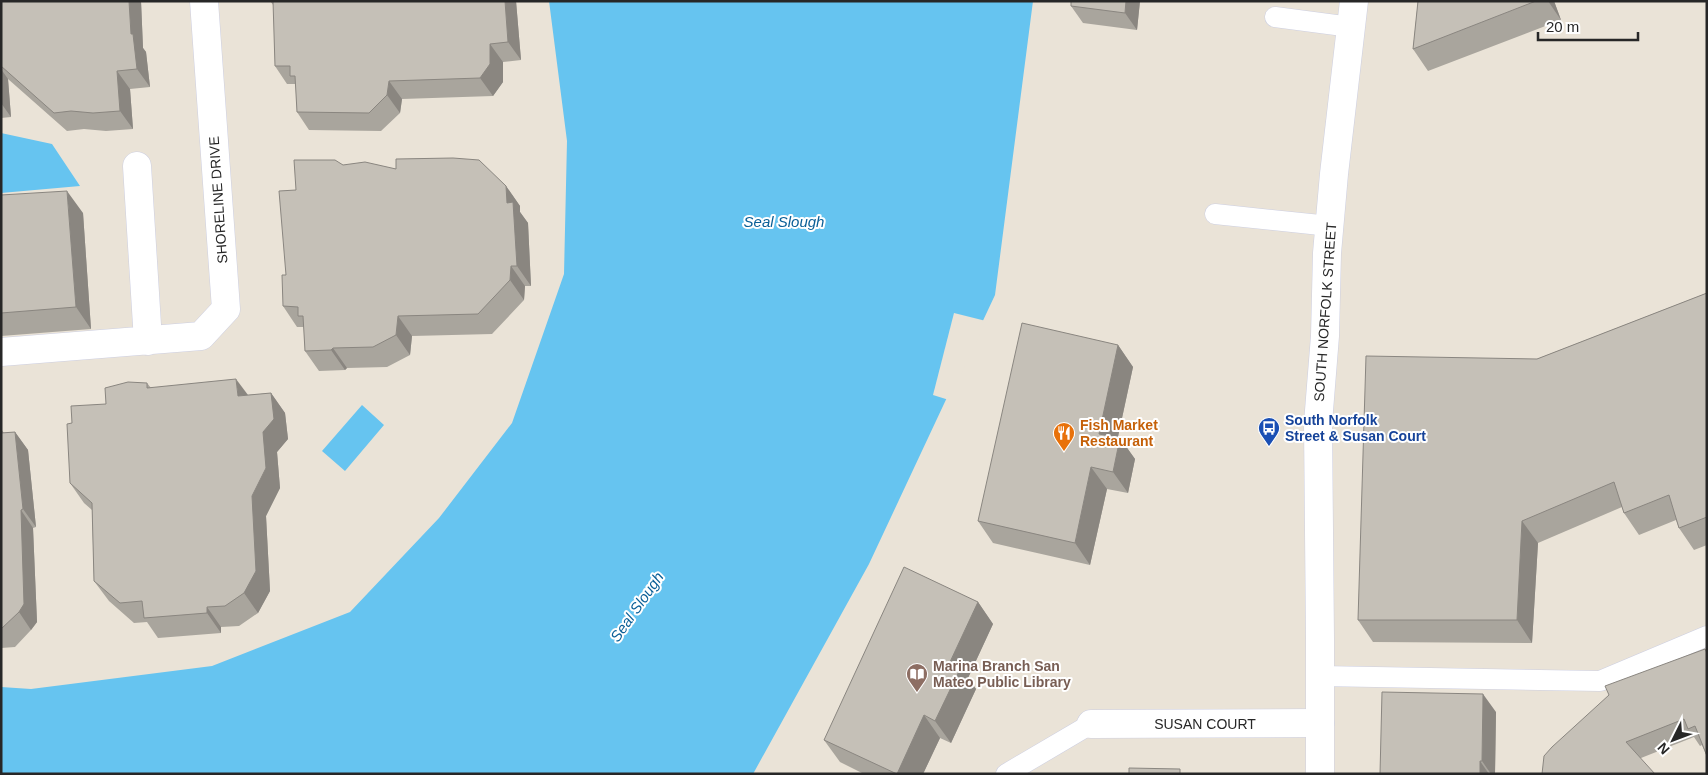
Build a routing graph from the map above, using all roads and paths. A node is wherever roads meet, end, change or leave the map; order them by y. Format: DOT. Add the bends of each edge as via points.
graph roads {
  1 [pos="204,1"];
  2 [pos="1352,14"];
  3 [pos="1274,17"];
  4 [pos="137,166"];
  5 [pos="1215,214"];
  6 [pos="1330,226"];
  7 [pos="148,340"];
  8 [pos="1,352"];
  9 [pos="1707,636"];
  10 [pos="1320,676"];
  11 [pos="1091,724"];
  12 [pos="1320,724"];
  13 [pos="1006,774"];
  14 [pos="1320,774"];
  1 -- 7 [label="street, SHORELINE DRIVE" via="226,310 201,336"];
  2 -- 3 [label="lane"];
  2 -- 6 [label="street, SOUTH NORFOLK STREET"];
  4 -- 7 [label="street"];
  5 -- 6 [label="lane"];
  6 -- 10 [label="street, SOUTH NORFOLK STREET" via="1318,423"];
  7 -- 8 [label="street, SHORELINE DRIVE"];
  9 -- 10 [label="lane" via="1600,681"];
  10 -- 12 [label="street, SOUTH NORFOLK STREET"];
  11 -- 12 [label="street, SUSAN COURT"];
  11 -- 13 [label="lane"];
  12 -- 14 [label="street, SOUTH NORFOLK STREET"];
}
